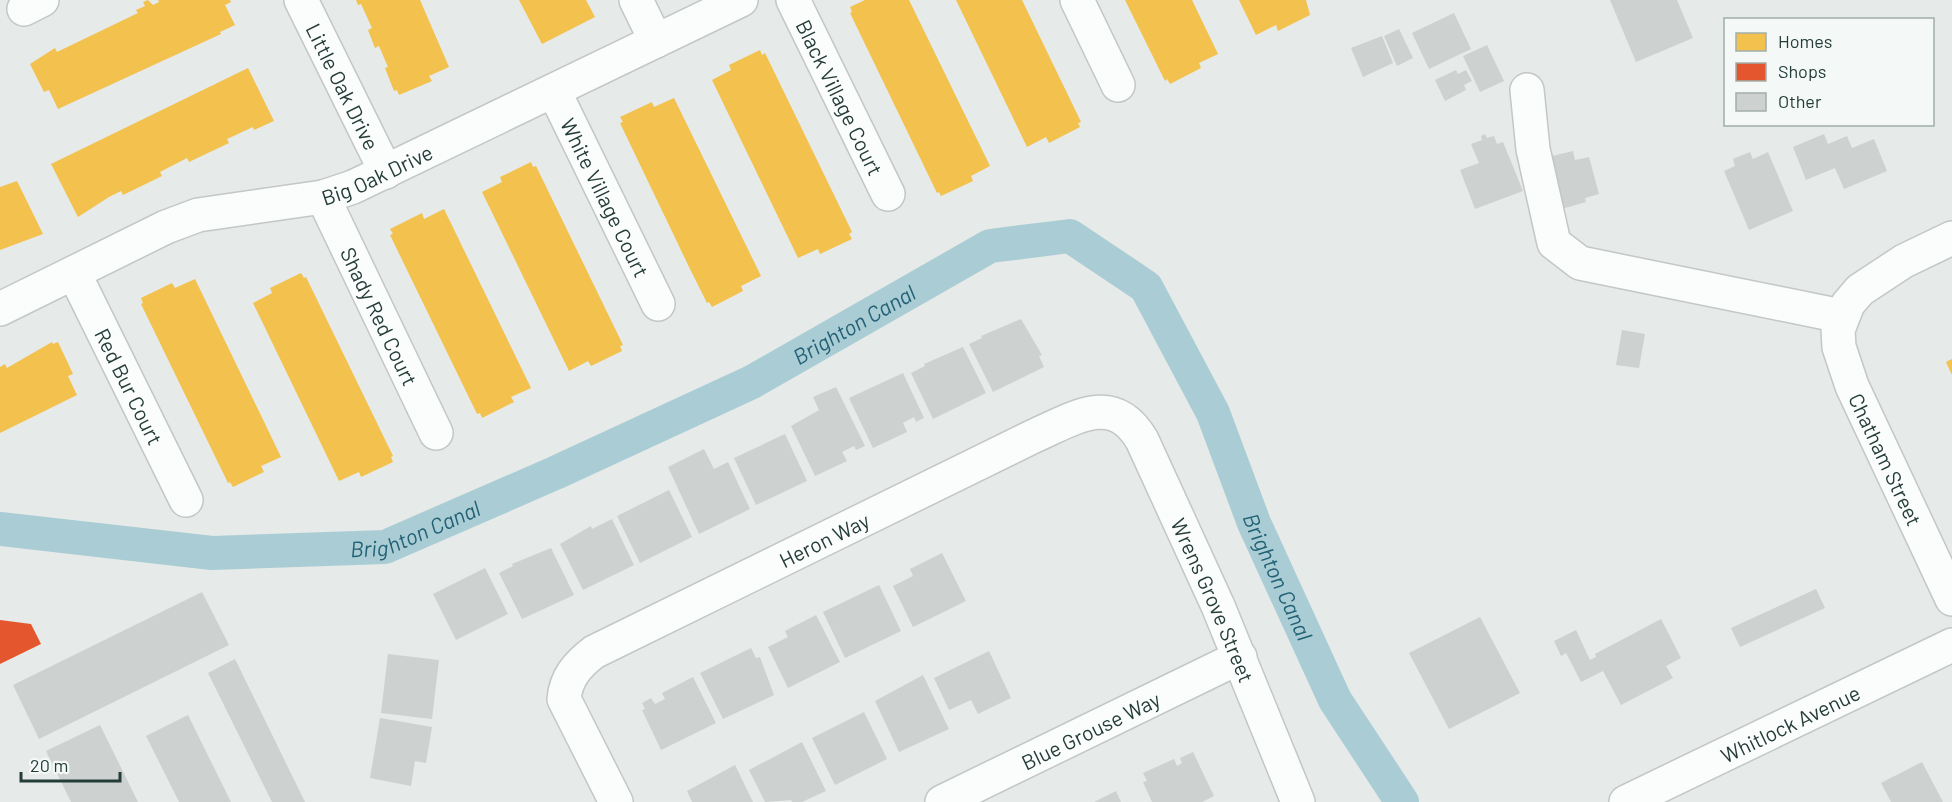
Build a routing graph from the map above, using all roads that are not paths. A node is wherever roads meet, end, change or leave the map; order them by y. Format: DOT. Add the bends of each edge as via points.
graph roads {
  1 [pos="301,0"];
  2 [pos="636,0"];
  3 [pos="741,0"];
  4 [pos="793,0"];
  5 [pos="1077,0"];
  6 [pos="656,41"];
  7 [pos="1119,85"];
  8 [pos="554,90"];
  9 [pos="1527,90"];
  10 [pos="386,172"];
  11 [pos="888,194"];
  12 [pos="324,197"];
  13 [pos="1952,238"];
  14 [pos="74,273"];
  15 [pos="658,304"];
  16 [pos="0,309"];
  17 [pos="1841,316"];
  18 [pos="1111,411"];
  19 [pos="436,433"];
  20 [pos="186,500"];
  21 [pos="1952,599"];
  22 [pos="1952,645"];
  23 [pos="1240,657"];
  24 [pos="616,802"];
  25 [pos="942,802"];
  26 [pos="1298,802"];
  27 [pos="1626,802"];
  1 -- 10 [label="street, Little Oak Drive"];
  2 -- 6 [label="street"];
  3 -- 6 [label="street, Big Oak Drive"];
  4 -- 11 [label="street, Black Village Court"];
  5 -- 7 [label="street"];
  6 -- 8 [label="street, Big Oak Drive"];
  8 -- 10 [label="street, Big Oak Drive"];
  8 -- 15 [label="street, White Village Court"];
  9 -- 17 [label="street" via="1533,148 1554,243 1580,263"];
  10 -- 12 [label="street, Big Oak Drive"];
  12 -- 14 [label="street, Big Oak Drive" via="198,215"];
  12 -- 19 [label="street, Shady Red Court"];
  13 -- 17 [label="street" via="1904,261 1860,290"];
  14 -- 16 [label="street, Big Oak Drive"];
  14 -- 20 [label="street, Red Bur Court"];
  17 -- 21 [label="street, Chatham Street" via="1839,347 1844,365"];
  18 -- 23 [label="street, Wrens Grove Street" via="1124,417 1142,440"];
  18 -- 24 [label="street, Heron Way" via="1094,412 1052,428 594,652 572,672 564,699"];
  22 -- 27 [label="street, Whitlock Avenue"];
  23 -- 25 [label="street, Blue Grouse Way"];
  23 -- 26 [label="street, Wrens Grove Street"];
}
